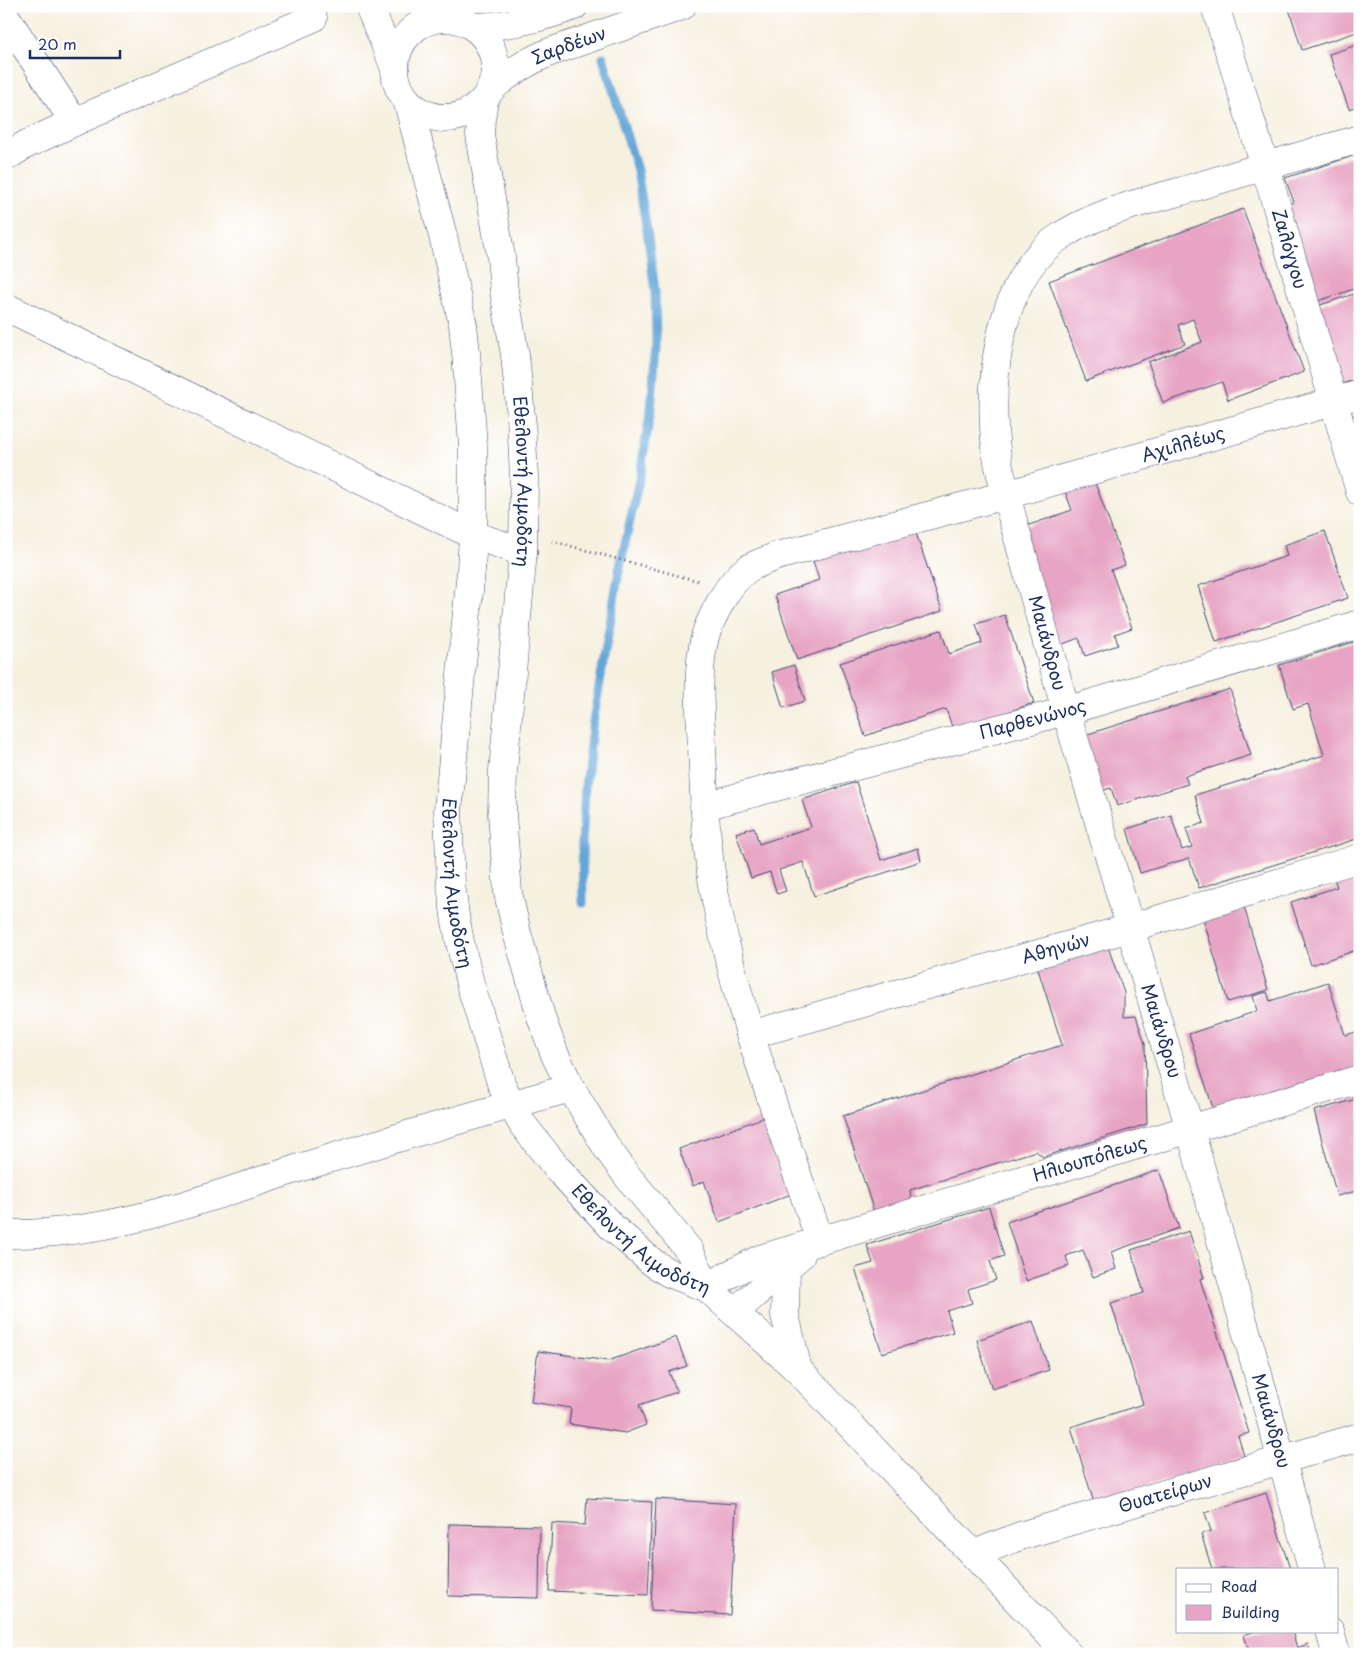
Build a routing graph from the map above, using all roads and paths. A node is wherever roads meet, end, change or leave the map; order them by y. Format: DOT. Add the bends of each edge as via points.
graph roads {
  1 [pos="369,6"];
  2 [pos="574,6"];
  3 [pos="682,6"];
  4 [pos="1215,6"];
  5 [pos="6,17"];
  6 [pos="313,18"];
  7 [pos="463,18"];
  8 [pos="394,66"];
  9 [pos="488,94"];
  10 [pos="408,102"];
  11 [pos="74,122"];
  12 [pos="1360,139"];
  13 [pos="6,156"];
  14 [pos="1265,166"];
  15 [pos="6,307"];
  16 [pos="1360,394"];
  17 [pos="1333,402"];
  18 [pos="1360,492"];
  19 [pos="1006,495"];
  20 [pos="473,535"];
  21 [pos="523,543"];
  22 [pos="728,589"];
  23 [pos="1360,624"];
  24 [pos="1066,711"];
  25 [pos="704,806"];
  26 [pos="1360,858"];
  27 [pos="1130,928"];
  28 [pos="750,1035"];
  29 [pos="1360,1079"];
  30 [pos="571,1088"];
  31 [pos="510,1104"];
  32 [pos="1190,1129"];
  33 [pos="6,1234"];
  34 [pos="820,1241"];
  35 [pos="786,1267"];
  36 [pos="707,1288"];
  37 [pos="735,1312"];
  38 [pos="798,1370"];
  39 [pos="1360,1437"];
  40 [pos="1282,1459"];
  41 [pos="974,1554"];
  42 [pos="1312,1568"];
  43 [pos="1330,1632"];
  44 [pos="1068,1654"];
  45 [pos="1336,1654"];
  1 -- 8 [label="street"];
  2 -- 7 [label="street, Σαρδέων" via="519,23"];
  3 -- 9 [label="street, Σαρδέων" via="529,60 510,72"];
  4 -- 14 [label="street, Ζαλόγγου"];
  5 -- 11 [label="street"];
  6 -- 11 [label="street"];
  7 -- 8 [label="street" via="426,21 418,26 399,47"];
  7 -- 9 [label="street" via="486,39 493,54 495,71"];
  8 -- 10 [label="street" via="397,86"];
  9 -- 10 [label="street" via="471,112 455,118 421,113"];
  9 -- 21 [label="street, Εθελοντή Αιμοδότη" via="480,135 501,256 521,416"];
  10 -- 20 [label="street, Εθελοντή Αιμοδότη" via="444,236 463,325 473,445"];
  11 -- 13 [label="street"];
  12 -- 14 [label="street, Μαιάνδρου"];
  14 -- 17 [label="street, Ζαλόγγου"];
  14 -- 19 [label="street, Μαιάνδρου" via="1105,215 1054,241 1035,260 1008,310 995,376 994,424"];
  15 -- 20 [label="street"];
  16 -- 17 [label="street, Αχιλλέως"];
  17 -- 18 [label="street, Ζαλόγγου"];
  17 -- 19 [label="street, Αχιλλέως"];
  19 -- 22 [label="street, Αχιλλέως" via="762,561 747,569"];
  19 -- 24 [label="street, Μαιάνδρου"];
  20 -- 21 [label="street"];
  20 -- 31 [label="street, Εθελοντή Αιμοδότη" via="448,810 449,859 461,947 486,1037"];
  21 -- 22 [label="path"];
  21 -- 30 [label="street, Εθελοντή Αιμοδότη" via="503,770 504,854 508,893 530,981 542,1020"];
  22 -- 25 [label="street, Αχιλλέως" via="706,634 702,658 700,700"];
  23 -- 24 [label="street, Παρθενώνος"];
  24 -- 25 [label="street, Παρθενώνος"];
  24 -- 27 [label="street, Μαιάνδρου"];
  25 -- 28 [label="street, Αχιλλέως" via="725,946"];
  26 -- 27 [label="street, Αθηνών"];
  27 -- 28 [label="street, Αθηνών"];
  27 -- 32 [label="street, Μαιάνδρου"];
  28 -- 34 [label="street, Αχιλλέως"];
  29 -- 32 [label="street, Ηλιουπόλεως"];
  30 -- 31 [label="street"];
  30 -- 36 [label="street, Εθελοντή Αιμοδότη" via="628,1177 689,1250"];
  31 -- 33 [label="street" via="148,1216 78,1229"];
  31 -- 36 [label="street, Εθελοντή Αιμοδότη" via="557,1168 612,1227 669,1273"];
  32 -- 34 [label="street, Ηλιουπόλεως"];
  32 -- 40 [label="street, Μαιάνδρου"];
  34 -- 35 [label="street, Ηλιουπόλεως"];
  34 -- 36 [label="street, Ηλιουπόλεως" via="760,1259"];
  35 -- 37 [label="street, Ηλιουπόλεως"];
  35 -- 38 [label="street" via="785,1314"];
  36 -- 37 [label="street"];
  37 -- 38 [label="street"];
  38 -- 41 [label="street"];
  39 -- 40 [label="street, Θυατείρων"];
  40 -- 41 [label="street, Θυατείρων" via="1020,1536"];
  40 -- 42 [label="street, Μαιάνδρου"];
  41 -- 44 [label="street"];
  43 -- 45 [label="street"];
}
